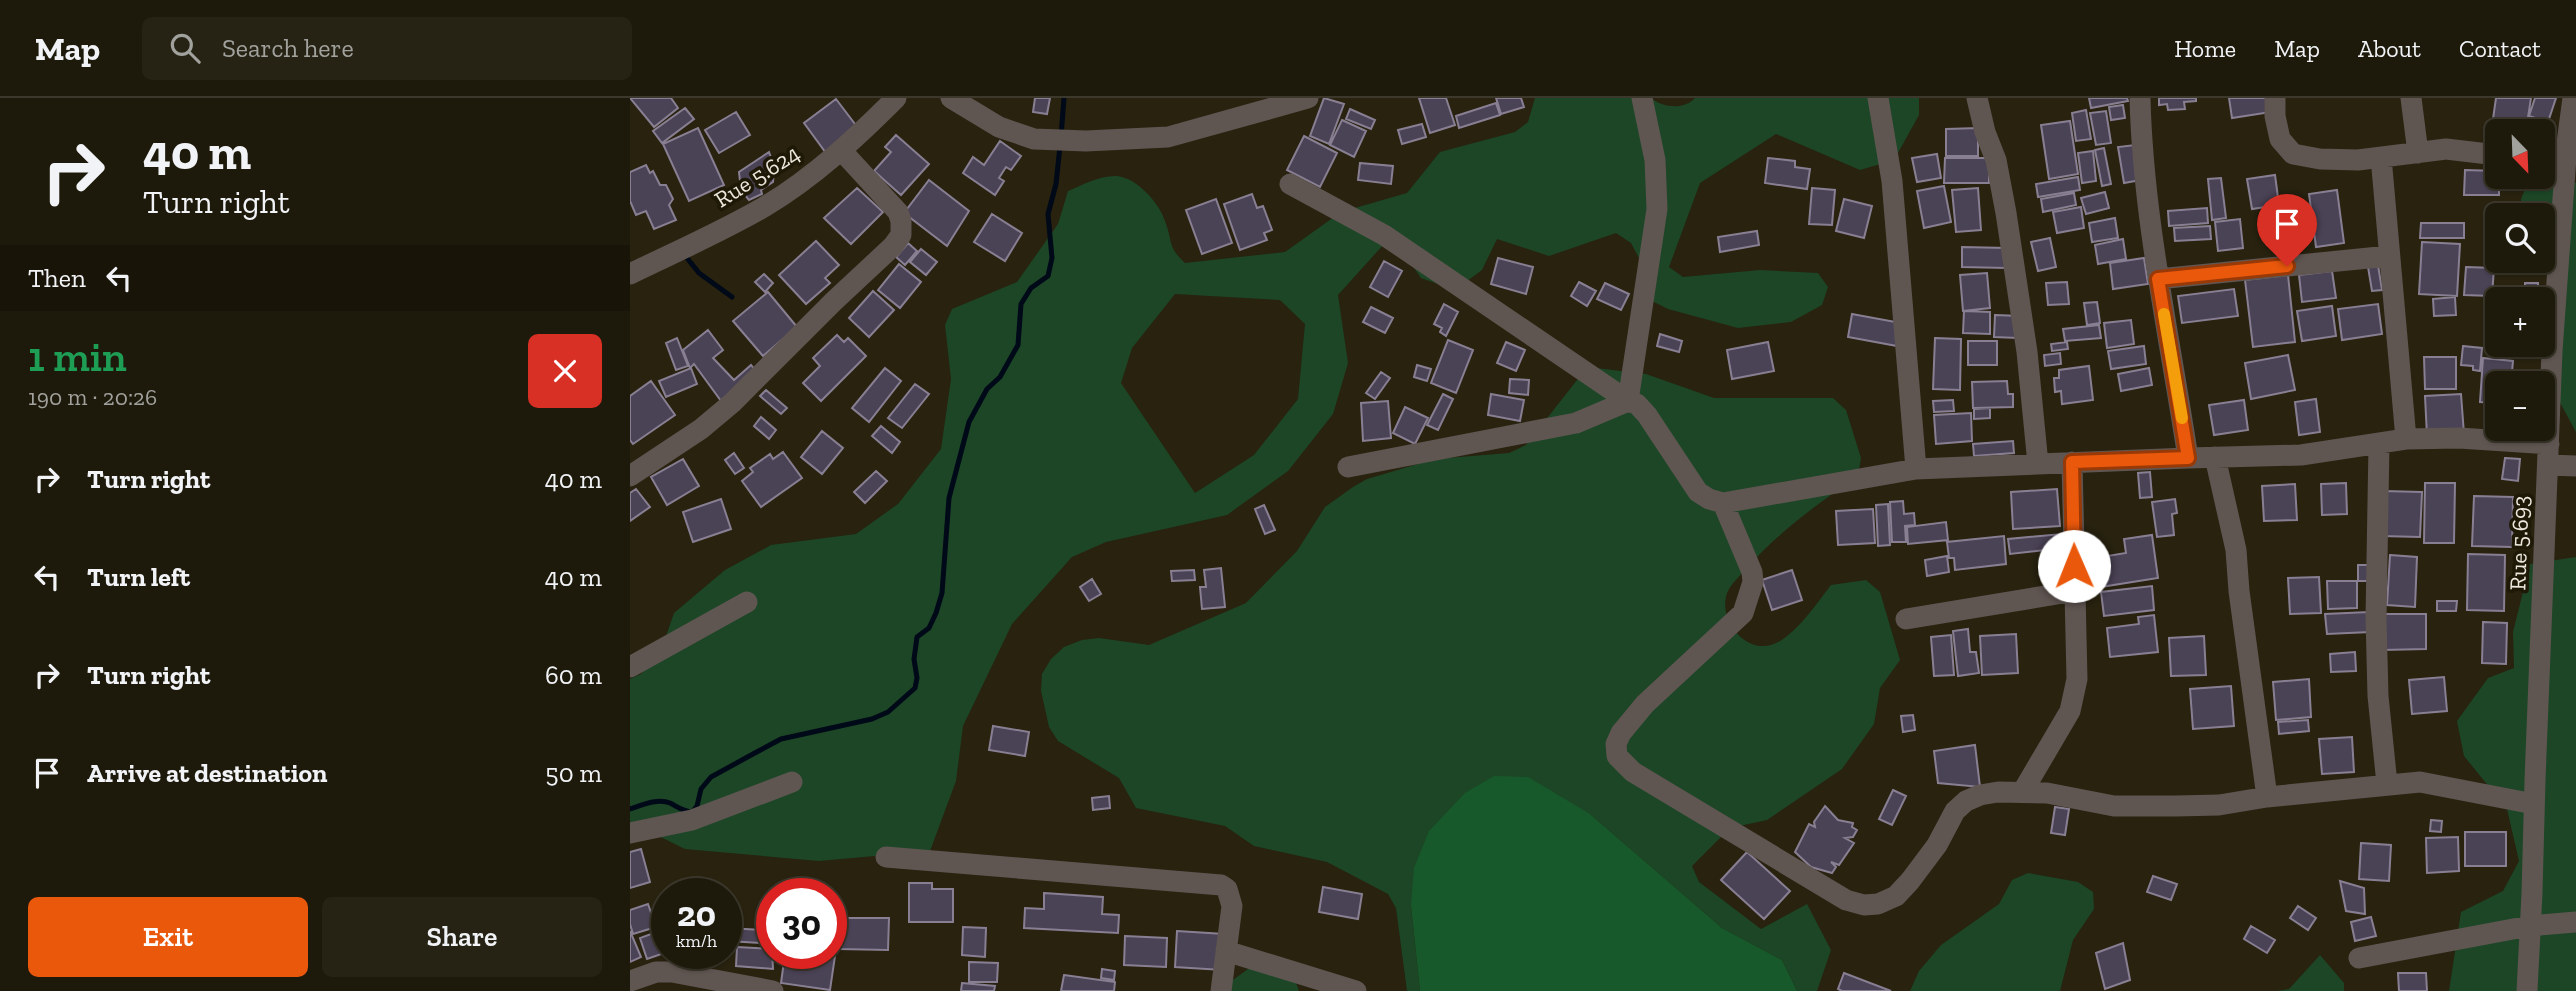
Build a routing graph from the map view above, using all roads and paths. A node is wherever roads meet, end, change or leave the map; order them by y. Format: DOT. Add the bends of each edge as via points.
graph roads {
  1 [pos="896,98"];
  2 [pos="951,98"];
  3 [pos="1308,98"];
  4 [pos="1642,98"];
  5 [pos="1878,98"];
  6 [pos="1977,98"];
  7 [pos="2140,98"];
  8 [pos="2276,98"];
  9 [pos="2411,98"];
  10 [pos="2573,98"];
  11 [pos="841,150"];
  12 [pos="2418,153"];
  13 [pos="2485,154"];
  14 [pos="2381,157"];
  15 [pos="2555,160"];
  16 [pos="2565,161"];
  17 [pos="1290,184"];
  18 [pos="2389,256"];
  19 [pos="630,274"];
  20 [pos="2158,279"];
  21 [pos="1628,401"];
  22 [pos="2406,439"];
  23 [pos="2379,444"];
  24 [pos="2549,455"];
  25 [pos="2215,457"];
  26 [pos="2188,458"];
  27 [pos="2072,462"];
  28 [pos="2038,464"];
  29 [pos="2576,466"];
  30 [pos="1348,467"];
  31 [pos="1916,469"];
  32 [pos="630,476"];
  33 [pos="1723,503"];
  34 [pos="2075,591"];
  35 [pos="747,602"];
  36 [pos="1906,619"];
  37 [pos="630,667"];
  38 [pos="792,782"];
  39 [pos="2387,784"];
  40 [pos="2023,791"];
  41 [pos="2267,797"];
  42 [pos="2534,804"];
  43 [pos="630,832"];
  44 [pos="886,857"];
  45 [pos="2576,922"];
  46 [pos="2529,926"];
  47 [pos="1226,951"];
  48 [pos="2359,958"];
  49 [pos="630,981"];
  50 [pos="773,991"];
  51 [pos="1221,991"];
  52 [pos="1356,991"];
  53 [pos="2526,991"];
  1 -- 11 [label="street, Rue 5.624"];
  2 -- 3 [label="street" via="999,127 1034,139 1086,141 1168,137"];
  4 -- 21 [label="street" via="1655,160 1657,209"];
  5 -- 31 [label="street" via="1892,181"];
  6 -- 28 [label="street" via="2006,213"];
  7 -- 20 [label="street"];
  8 -- 14 [label="street" via="2280,139 2293,154 2320,159"];
  9 -- 12 [label="street"];
  10 -- 16 [label="street, Rue 5.693"];
  11 -- 19 [label="street, Rue 5.624" via="766,206"];
  11 -- 32 [label="street" via="898,212 901,235 732,403"];
  12 -- 13 [label="street" via="2446,149"];
  12 -- 14 [label="street"];
  14 -- 18 [label="street"];
  15 -- 16 [label="street"];
  16 -- 24 [label="street, Rue 5.693"];
  17 -- 21 [label="street" via="1396,243"];
  18 -- 20 [label="street"];
  18 -- 22 [label="street"];
  20 -- 26 [label="street"];
  21 -- 30 [label="street" via="1576,423"];
  21 -- 33 [label="street" via="1647,415 1698,492"];
  22 -- 23 [label="street"];
  22 -- 24 [label="street" via="2459,438"];
  23 -- 25 [label="street" via="2301,455"];
  23 -- 39 [label="street" via="2376,631"];
  24 -- 29 [label="street"];
  24 -- 42 [label="street, Rue 5.693"];
  25 -- 26 [label="street"];
  25 -- 41 [label="street" via="2236,550"];
  26 -- 27 [label="street"];
  27 -- 28 [label="street"];
  27 -- 34 [label="street"];
  28 -- 31 [label="street"];
  31 -- 33 [label="street"];
  33 -- 40 [label="street" via="1752,572 1743,613 1621,733 1616,744 1623,763 1846,900 1864,905 1896,896 1966,801"];
  34 -- 36 [label="street"];
  34 -- 40 [label="street" via="2077,678 2070,711"];
  35 -- 37 [label="street"];
  38 -- 43 [label="street" via="692,820"];
  39 -- 41 [label="street"];
  39 -- 42 [label="street" via="2420,782"];
  40 -- 41 [label="street" via="2114,806 2219,805"];
  42 -- 46 [label="street, Rue 5.693"];
  44 -- 47 [label="street" via="1215,883 1227,889 1233,906"];
  45 -- 46 [label="street"];
  46 -- 48 [label="street"];
  46 -- 53 [label="street, Rue 5.693"];
  47 -- 51 [label="street"];
  47 -- 52 [label="street"];
  49 -- 50 [label="street" via="665,971"];
}
